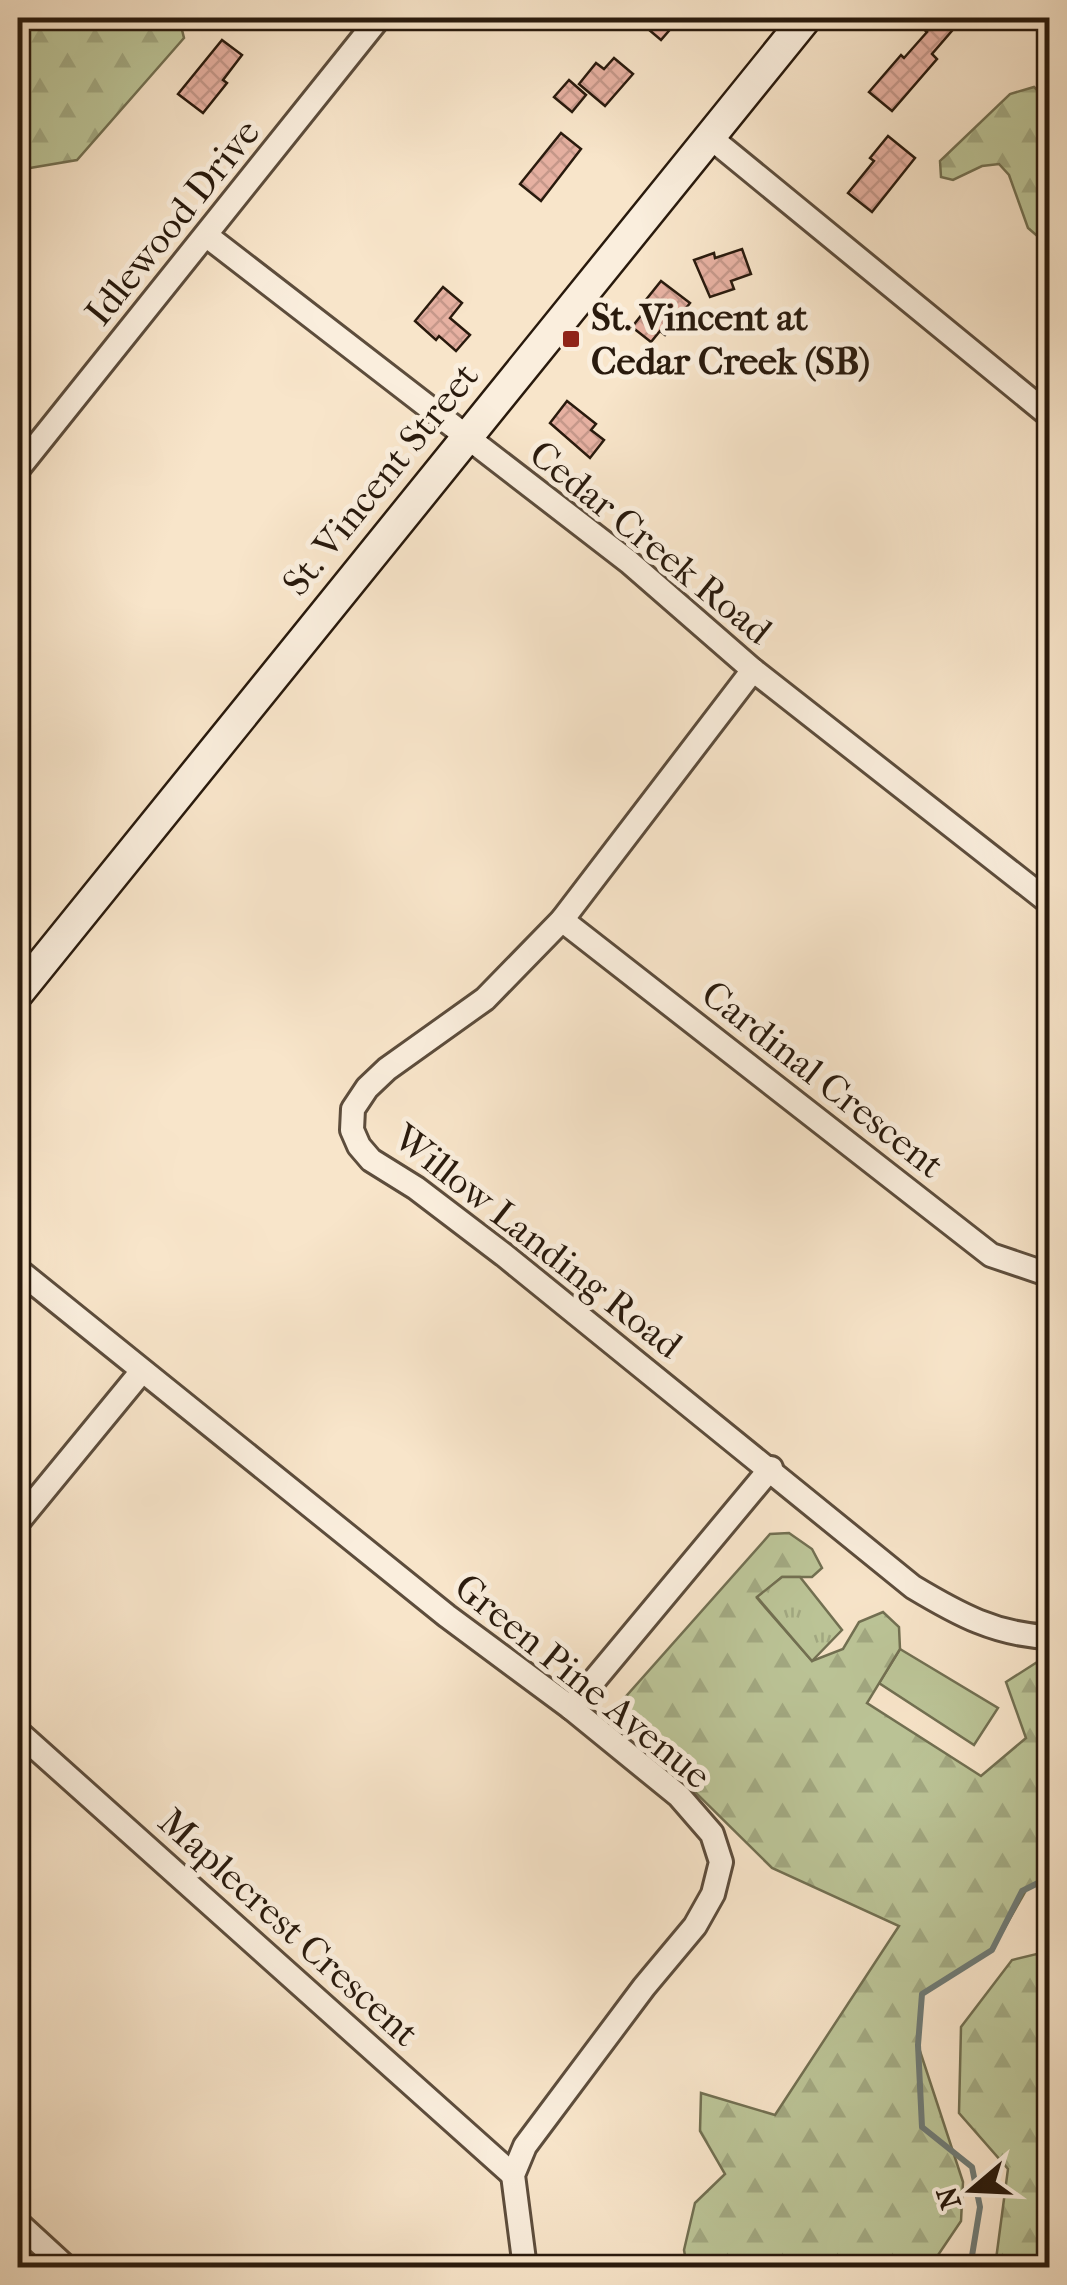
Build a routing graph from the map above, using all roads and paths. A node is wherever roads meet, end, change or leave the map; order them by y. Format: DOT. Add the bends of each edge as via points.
graph roads {
  1 [pos="379,18"];
  2 [pos="806,18"];
  3 [pos="711,138"];
  4 [pos="207,236"];
  5 [pos="1050,416"];
  6 [pos="465,436"];
  7 [pos="18,469"];
  8 [pos="752,670"];
  9 [pos="1050,903"];
  10 [pos="562,920"];
  11 [pos="18,993"];
  12 [pos="18,1270"];
  13 [pos="1050,1275"];
  14 [pos="142,1372"];
  15 [pos="772,1468"];
  16 [pos="18,1522"];
  17 [pos="1050,1637"];
  18 [pos="571,1708"];
  19 [pos="18,1732"];
  20 [pos="513,2176"];
  21 [pos="18,2223"];
  22 [pos="68,2268"];
  23 [pos="525,2268"];
  1 -- 4 [label="street, Idlewood Drive"];
  2 -- 3 [label="street, St. Vincent Street"];
  3 -- 5 [label="street"];
  3 -- 6 [label="street, St. Vincent Street"];
  4 -- 6 [label="street, Cedar Creek Road"];
  4 -- 7 [label="street, Idlewood Drive"];
  6 -- 8 [label="street, Cedar Creek Road" via="629,562"];
  6 -- 11 [label="street, St. Vincent Street"];
  8 -- 9 [label="street, Cedar Creek Road"];
  8 -- 10 [label="street, Willow Landing Road"];
  10 -- 13 [label="street, Cardinal Crescent" via="991,1255"];
  10 -- 15 [label="street, Willow Landing Road" via="485,999 367,1088 353,1109 352,1130 371,1160 504,1255"];
  12 -- 14 [label="street, Green Pine Avenue"];
  14 -- 16 [label="street"];
  14 -- 18 [label="street, Green Pine Avenue"];
  15 -- 17 [label="street, Willow Landing Road" via="954,1613 1006,1632"];
  15 -- 18 [label="street"];
  18 -- 20 [label="street, Green Pine Avenue" via="679,1796 712,1834 721,1862 695,1926 525,2146"];
  19 -- 20 [label="street, Maplecrest Crescent"];
  20 -- 23 [label="street"];
  21 -- 22 [label="street"];
}
